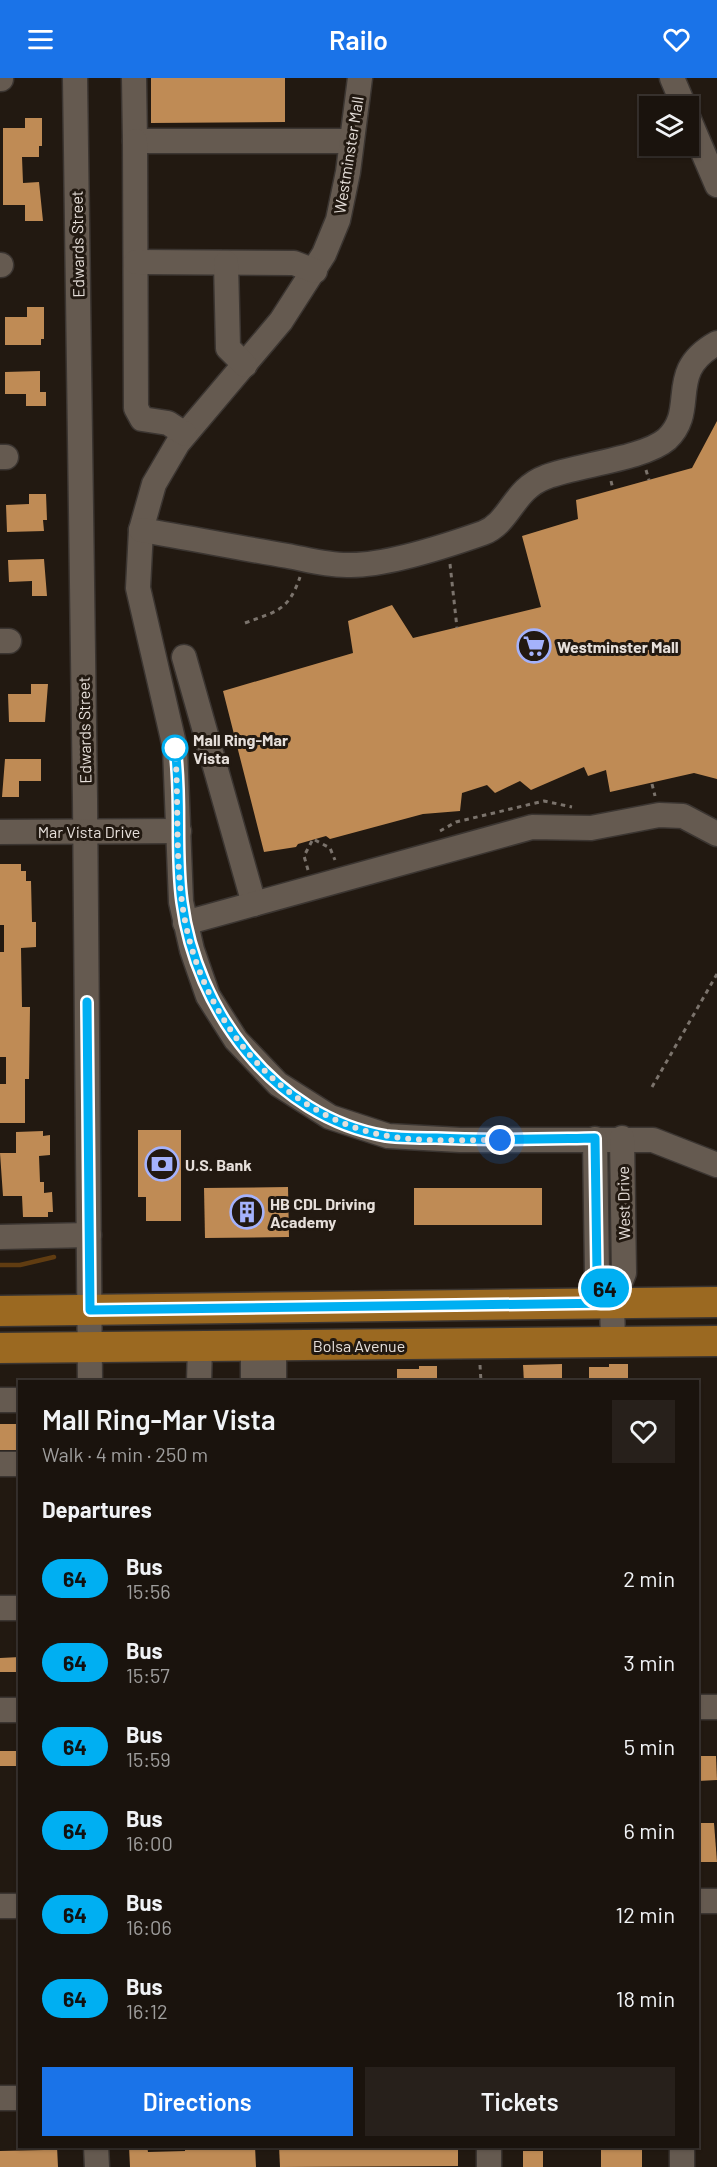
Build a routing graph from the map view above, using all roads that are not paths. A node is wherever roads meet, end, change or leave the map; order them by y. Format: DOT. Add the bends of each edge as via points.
graph roads {
  1 [pos="75,78"];
  2 [pos="134,78"];
  3 [pos="360,78"];
  4 [pos="672,78"];
  5 [pos="680,96"];
  6 [pos="135,141"];
  7 [pos="351,141"];
  8 [pos="699,143"];
  9 [pos="717,185"];
  10 [pos="136,262"];
  11 [pos="226,263"];
  12 [pos="315,271"];
  13 [pos="717,343"];
  14 [pos="245,365"];
  15 [pos="185,434"];
  16 [pos="141,530"];
  17 [pos="184,657"];
  18 [pos="86,831"];
  19 [pos="179,831"];
  20 [pos="0,832"];
  21 [pos="717,834"];
  22 [pos="254,904"];
  23 [pos="185,923"];
  24 [pos="595,1138"];
  25 [pos="622,1138"];
  26 [pos="717,1165"];
  27 [pos="89,1235"];
  28 [pos="0,1236"];
  29 [pos="717,1302"];
  30 [pos="612,1303"];
  31 [pos="90,1310"];
  32 [pos="0,1311"];
  33 [pos="614,1341"];
  34 [pos="717,1341"];
  35 [pos="200,1346"];
  36 [pos="264,1346"];
  37 [pos="90,1347"];
  38 [pos="0,1348"];
  39 [pos="90,1380"];
  40 [pos="200,1380"];
  41 [pos="254,1380"];
  42 [pos="273,1380"];
  43 [pos="0,1400"];
  44 [pos="18,1400"];
  45 [pos="0,1464"];
  46 [pos="18,1464"];
  47 [pos="0,1608"];
  48 [pos="18,1608"];
  49 [pos="699,1707"];
  50 [pos="717,1707"];
  51 [pos="0,1710"];
  52 [pos="18,1710"];
  53 [pos="699,1901"];
  54 [pos="717,1901"];
  55 [pos="0,2098"];
  56 [pos="18,2098"];
  57 [pos="96,2148"];
  58 [pos="489,2148"];
  59 [pos="682,2148"];
  60 [pos="97,2167"];
  61 [pos="489,2167"];
  62 [pos="682,2167"];
  1 -- 18 [label="street, Edwards Street"];
  2 -- 6 [label="street"];
  3 -- 7 [label="street, Westminster Mall"];
  4 -- 5 [label="street"];
  6 -- 7 [label="street"];
  6 -- 10 [label="street"];
  7 -- 12 [label="street, Westminster Mall" via="338,220"];
  8 -- 9 [label="street"];
  10 -- 11 [label="street"];
  10 -- 15 [label="street" via="136,408 142,419 168,423"];
  11 -- 12 [label="street" via="294,263"];
  11 -- 14 [label="street" via="228,348"];
  12 -- 14 [label="street, Westminster Mall"];
  13 -- 16 [label="street" via="691,363 679,418 668,438 637,452 533,482 500,522 485,532 405,555 349,565"];
  14 -- 15 [label="street, Westminster Mall"];
  15 -- 16 [label="street, Westminster Mall" via="154,484"];
  16 -- 19 [label="street, Westminster Mall" via="138,588 175,748"];
  17 -- 22 [label="street"];
  18 -- 19 [label="street, Mar Vista Drive"];
  18 -- 20 [label="street, Mar Vista Drive"];
  18 -- 27 [label="street, Edwards Street"];
  19 -- 23 [label="street, Westminster Mall"];
  21 -- 22 [label="street" via="683,816 659,816 591,828 532,827"];
  22 -- 23 [label="street"];
  23 -- 24 [label="street, Westminster Mall" via="208,996 236,1040 278,1084 330,1118 388,1136 460,1140"];
  24 -- 25 [label="street, Westminster Mall"];
  24 -- 30 [label="street, West Drive" via="597,1273"];
  25 -- 26 [label="street, Westminster Mall" via="653,1140"];
  25 -- 30 [label="street, West Drive" via="624,1273"];
  27 -- 28 [label="street"];
  27 -- 31 [label="street, Edwards Street"];
  29 -- 30 [label="main road"];
  30 -- 31 [label="main road"];
  30 -- 33 [label="street, West Drive"];
  31 -- 32 [label="main road"];
  31 -- 37 [label="street, Edwards Street"];
  33 -- 34 [label="main road, Bolsa Avenue"];
  33 -- 36 [label="main road, Bolsa Avenue"];
  35 -- 36 [label="main road, Bolsa Avenue"];
  35 -- 37 [label="main road, Bolsa Avenue"];
  35 -- 40 [label="street"];
  36 -- 41 [label="street"];
  36 -- 42 [label="street"];
  37 -- 38 [label="main road, Bolsa Avenue"];
  37 -- 39 [label="street, Edwards Street"];
  43 -- 44 [label="street"];
  45 -- 46 [label="street"];
  47 -- 48 [label="street"];
  49 -- 50 [label="street"];
  51 -- 52 [label="street"];
  53 -- 54 [label="street"];
  55 -- 56 [label="street"];
  57 -- 60 [label="street"];
  58 -- 61 [label="street"];
  59 -- 62 [label="street"];
}
